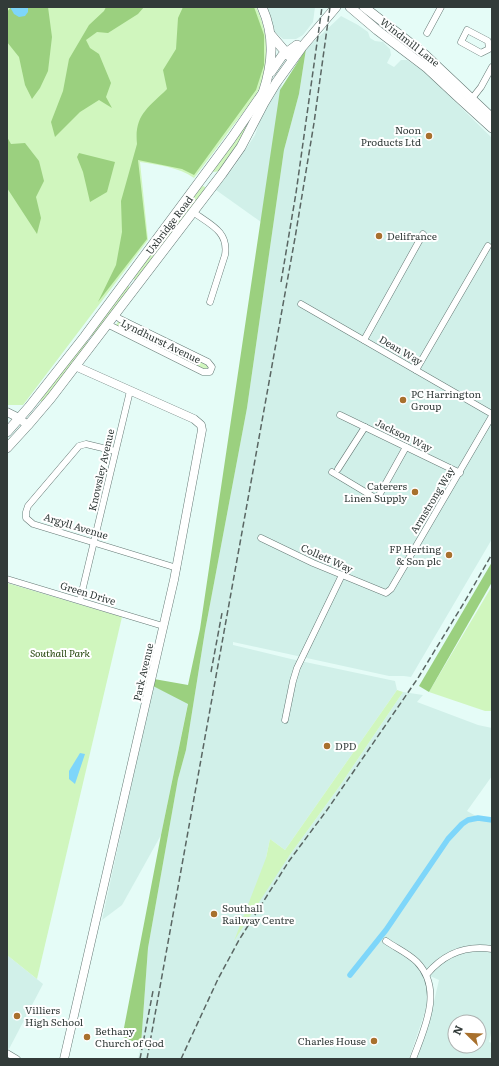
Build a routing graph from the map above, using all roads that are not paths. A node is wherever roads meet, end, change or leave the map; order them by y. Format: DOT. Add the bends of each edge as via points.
graph roads {
  1 [pos="262,7"];
  2 [pos="364,7"];
  3 [pos="441,7"];
  4 [pos="333,8"];
  5 [pos="352,9"];
  6 [pos="427,33"];
  7 [pos="272,37"];
  8 [pos="297,45"];
  9 [pos="490,50"];
  10 [pos="289,56"];
  11 [pos="492,67"];
  12 [pos="269,76"];
  13 [pos="490,77"];
  14 [pos="263,92"];
  15 [pos="469,102"];
  16 [pos="492,118"];
  17 [pos="492,128"];
  18 [pos="199,182"];
  19 [pos="210,190"];
  20 [pos="193,212"];
  21 [pos="424,234"];
  22 [pos="488,246"];
  23 [pos="131,274"];
  24 [pos="140,282"];
  25 [pos="210,302"];
  26 [pos="301,304"];
  27 [pos="115,315"];
  28 [pos="107,324"];
  29 [pos="85,336"];
  30 [pos="364,340"];
  31 [pos="94,342"];
  32 [pos="75,366"];
  33 [pos="416,370"];
  34 [pos="130,391"];
  35 [pos="7,412"];
  36 [pos="340,415"];
  37 [pos="492,415"];
  38 [pos="19,418"];
  39 [pos="28,425"];
  40 [pos="364,427"];
  41 [pos="7,432"];
  42 [pos="406,447"];
  43 [pos="7,448"];
  44 [pos="115,451"];
  45 [pos="338,468"];
  46 [pos="332,472"];
  47 [pos="460,473"];
  48 [pos="262,538"];
  49 [pos="94,542"];
  50 [pos="177,568"];
  51 [pos="342,575"];
  52 [pos="7,579"];
  53 [pos="386,593"];
  54 [pos="80,600"];
  55 [pos="164,626"];
  56 [pos="285,720"];
  57 [pos="388,943"];
  58 [pos="492,949"];
  59 [pos="427,974"];
  60 [pos="7,1053"];
  61 [pos="17,1059"];
  62 [pos="64,1059"];
  63 [pos="413,1059"];
  1 -- 7 [label="main road"];
  2 -- 15 [label="main road, Windmill Lane" via="424,53"];
  3 -- 6 [label="street"];
  4 -- 5 [label="main road"];
  4 -- 8 [label="main road, Uxbridge Road"];
  4 -- 10 [label="main road, Uxbridge Road" via="312,34"];
  5 -- 15 [label="main road, Windmill Lane"];
  7 -- 8 [label="main road" via="286,44"];
  7 -- 10 [label="main road"];
  7 -- 12 [label="main road"];
  8 -- 10 [label="main road, Uxbridge Road"];
  9 -- 9 [label="street" via="481,53 461,42 468,30 488,41"];
  10 -- 12 [label="main road" via="280,59"];
  10 -- 14 [label="main road, Uxbridge Road"];
  10 -- 19 [label="main road, Uxbridge Road" via="241,146"];
  11 -- 13 [label="street"];
  12 -- 14 [label="main road"];
  13 -- 15 [label="street"];
  14 -- 18 [label="main road, Uxbridge Road"];
  15 -- 16 [label="main road, Windmill Lane"];
  15 -- 17 [label="main road, Windmill Lane"];
  18 -- 19 [label="main road" via="207,182"];
  18 -- 23 [label="main road, Uxbridge Road"];
  19 -- 20 [label="main road, Uxbridge Road"];
  20 -- 24 [label="main road, Uxbridge Road"];
  20 -- 25 [label="street" via="225,239 225,255"];
  21 -- 30 [label="street"];
  22 -- 33 [label="street"];
  23 -- 24 [label="main road" via="131,283"];
  23 -- 29 [label="main road, Uxbridge Road"];
  24 -- 27 [label="main road, Uxbridge Road"];
  26 -- 30 [label="street, Dean Way"];
  27 -- 28 [label="main road, Uxbridge Road"];
  27 -- 28 [label="street, Lyndhurst Avenue" via="208,362 212,370 203,372"];
  28 -- 31 [label="main road, Uxbridge Road"];
  29 -- 31 [label="main road"];
  29 -- 38 [label="main road, Uxbridge Road"];
  30 -- 33 [label="street, Dean Way"];
  31 -- 32 [label="main road, Uxbridge Road"];
  32 -- 34 [label="street, Park Avenue"];
  32 -- 39 [label="main road, Uxbridge Road"];
  33 -- 37 [label="street, Dean Way"];
  34 -- 44 [label="street, Knowsley Avenue"];
  34 -- 50 [label="street, Park Avenue" via="194,419 202,428"];
  35 -- 38 [label="street"];
  36 -- 40 [label="street, Jackson Way"];
  37 -- 47 [label="street, Armstrong Way"];
  38 -- 39 [label="street"];
  38 -- 41 [label="main road, Uxbridge Road"];
  39 -- 43 [label="main road, Uxbridge Road"];
  40 -- 42 [label="street, Jackson Way"];
  40 -- 45 [label="street"];
  42 -- 46 [label="street" via="377,499"];
  42 -- 47 [label="street, Jackson Way"];
  44 -- 49 [label="street, Knowsley Avenue"];
  44 -- 49 [label="street, Argyll Avenue" via="86,444 79,446 29,504 26,512 27,519 33,524"];
  47 -- 53 [label="street, Armstrong Way" via="391,589"];
  48 -- 51 [label="street, Collett Way"];
  49 -- 50 [label="street, Argyll Avenue"];
  49 -- 54 [label="street, Knowsley Avenue"];
  50 -- 55 [label="street, Park Avenue"];
  51 -- 53 [label="street, Collett Way"];
  51 -- 56 [label="street" via="297,668"];
  52 -- 54 [label="street, Green Drive"];
  54 -- 55 [label="street, Green Drive"];
  55 -- 62 [label="street, Park Avenue"];
  57 -- 59 [label="street" via="417,961"];
  58 -- 59 [label="street" via="457,951 436,963"];
  59 -- 63 [label="street" via="431,1003"];
  60 -- 61 [label="street"];
}
